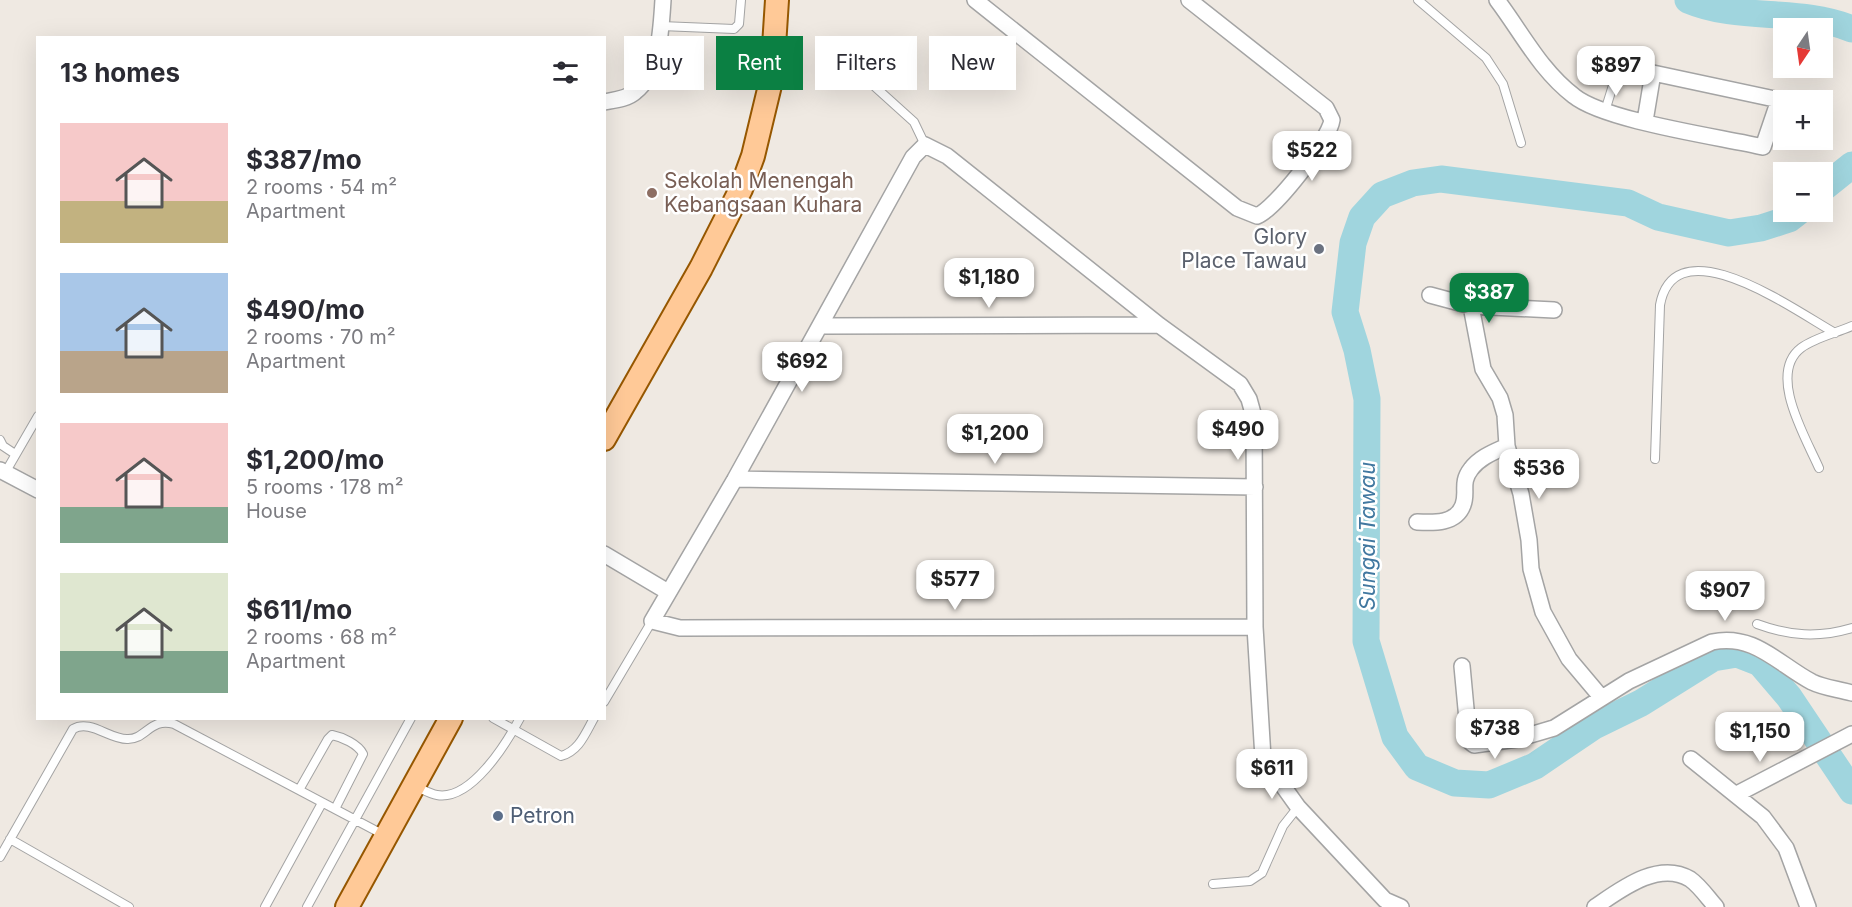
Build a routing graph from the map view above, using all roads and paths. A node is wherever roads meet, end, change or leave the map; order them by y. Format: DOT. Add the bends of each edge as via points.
graph roads {
  1 [pos="663,0"];
  2 [pos="741,0"];
  3 [pos="777,0"];
  4 [pos="975,0"];
  5 [pos="1189,0"];
  6 [pos="1418,0"];
  7 [pos="1497,0"];
  8 [pos="661,26"];
  9 [pos="1619,66"];
  10 [pos="879,90"];
  11 [pos="606,102"];
  12 [pos="1605,111"];
  13 [pos="1645,121"];
  14 [pos="1521,143"];
  15 [pos="926,145"];
  16 [pos="1430,295"];
  17 [pos="1471,306"];
  18 [pos="1554,310"];
  19 [pos="1159,325"];
  20 [pos="820,326"];
  21 [pos="1852,326"];
  22 [pos="1835,333"];
  23 [pos="36,419"];
  24 [pos="606,435"];
  25 [pos="0,440"];
  26 [pos="1507,446"];
  27 [pos="15,454"];
  28 [pos="1655,459"];
  29 [pos="1819,468"];
  30 [pos="2,475"];
  31 [pos="735,479"];
  32 [pos="1255,487"];
  33 [pos="36,489"];
  34 [pos="1417,522"];
  35 [pos="606,560"];
  36 [pos="668,592"];
  37 [pos="652,621"];
  38 [pos="1757,624"];
  39 [pos="1255,627"];
  40 [pos="1852,628"];
  41 [pos="1462,666"];
  42 [pos="1852,693"];
  43 [pos="1601,697"];
  44 [pos="606,699"];
  45 [pos="410,720"];
  46 [pos="450,720"];
  47 [pos="496,720"];
  48 [pos="519,720"];
  49 [pos="593,720"];
  50 [pos="514,730"];
  51 [pos="1852,734"];
  52 [pos="1691,759"];
  53 [pos="414,786"];
  54 [pos="299,790"];
  55 [pos="1737,794"];
  56 [pos="322,803"];
  57 [pos="1298,807"];
  58 [pos="335,809"];
  59 [pos="355,819"];
  60 [pos="386,836"];
  61 [pos="10,839"];
  62 [pos="0,857"];
  63 [pos="1213,884"];
  64 [pos="129,907"];
  65 [pos="265,907"];
  66 [pos="307,907"];
  67 [pos="347,907"];
  68 [pos="1401,907"];
  69 [pos="1595,907"];
  70 [pos="1716,907"];
  71 [pos="1809,907"];
  1 -- 8 [label="street"];
  2 -- 8 [label="lane" via="739,24 734,29"];
  3 -- 24 [label="main road" via="772,77 741,189"];
  4 -- 5 [label="street" via="1247,214 1257,216 1271,206 1327,135 1332,120 1326,108"];
  6 -- 14 [label="lane" via="1486,58 1503,84"];
  7 -- 12 [label="street" via="1535,58 1575,97"];
  8 -- 11 [label="street" via="650,71 642,85 627,97"];
  9 -- 12 [label="lane"];
  10 -- 15 [label="lane" via="914,122"];
  12 -- 13 [label="street"];
  13 -- 13 [label="street" via="1653,73 1779,100 1763,147"];
  15 -- 19 [label="street" via="947,156"];
  15 -- 20 [label="street" via="913,158"];
  16 -- 17 [label="street"];
  17 -- 18 [label="street"];
  17 -- 26 [label="street" via="1483,369 1505,415"];
  19 -- 20 [label="street"];
  19 -- 32 [label="street" via="1240,384 1250,399"];
  20 -- 31 [label="street"];
  21 -- 22 [label="lane"];
  22 -- 28 [label="lane" via="1731,276 1698,271 1675,276 1667,283 1660,305"];
  22 -- 29 [label="lane" via="1802,347 1790,362 1787,374 1787,391"];
  23 -- 27 [label="lane"];
  25 -- 27 [label="lane"];
  26 -- 34 [label="street" via="1481,458 1471,469 1463,483 1463,505 1456,513 1439,523"];
  26 -- 43 [label="street" via="1521,494 1531,569 1544,612 1569,659"];
  27 -- 30 [label="lane"];
  30 -- 33 [label="street"];
  31 -- 32 [label="street"];
  31 -- 36 [label="street"];
  32 -- 39 [label="street"];
  35 -- 36 [label="street"];
  36 -- 37 [label="street"];
  37 -- 39 [label="street" via="680,628"];
  37 -- 44 [label="lane"];
  38 -- 40 [label="lane" via="1800,636"];
  39 -- 57 [label="street" via="1263,758"];
  41 -- 43 [label="street" via="1469,741 1474,746 1554,728"];
  42 -- 43 [label="street" via="1810,681 1756,645 1726,639 1712,642"];
  45 -- 59 [label="lane"];
  46 -- 53 [label="main road"];
  47 -- 50 [label="lane"];
  48 -- 50 [label="lane"];
  49 -- 50 [label="lane" via="578,746 561,756"];
  50 -- 53 [label="lane" via="491,763 462,789 437,795"];
  51 -- 55 [label="street"];
  52 -- 55 [label="street"];
  53 -- 60 [label="main road"];
  54 -- 56 [label="lane"];
  54 -- 58 [label="lane" via="328,739 339,736 363,754"];
  54 -- 61 [label="lane" via="174,724 157,723 127,739 80,726 74,729"];
  55 -- 71 [label="street" via="1763,817 1786,848"];
  56 -- 58 [label="lane"];
  56 -- 65 [label="lane"];
  57 -- 63 [label="lane" via="1283,826 1262,873 1250,881"];
  57 -- 68 [label="street" via="1385,900"];
  58 -- 59 [label="lane"];
  59 -- 60 [label="lane"];
  59 -- 66 [label="lane"];
  60 -- 67 [label="main road"];
  61 -- 62 [label="lane"];
  61 -- 64 [label="lane"];
  69 -- 70 [label="street" via="1631,883 1658,875 1680,875 1691,880"];
}
